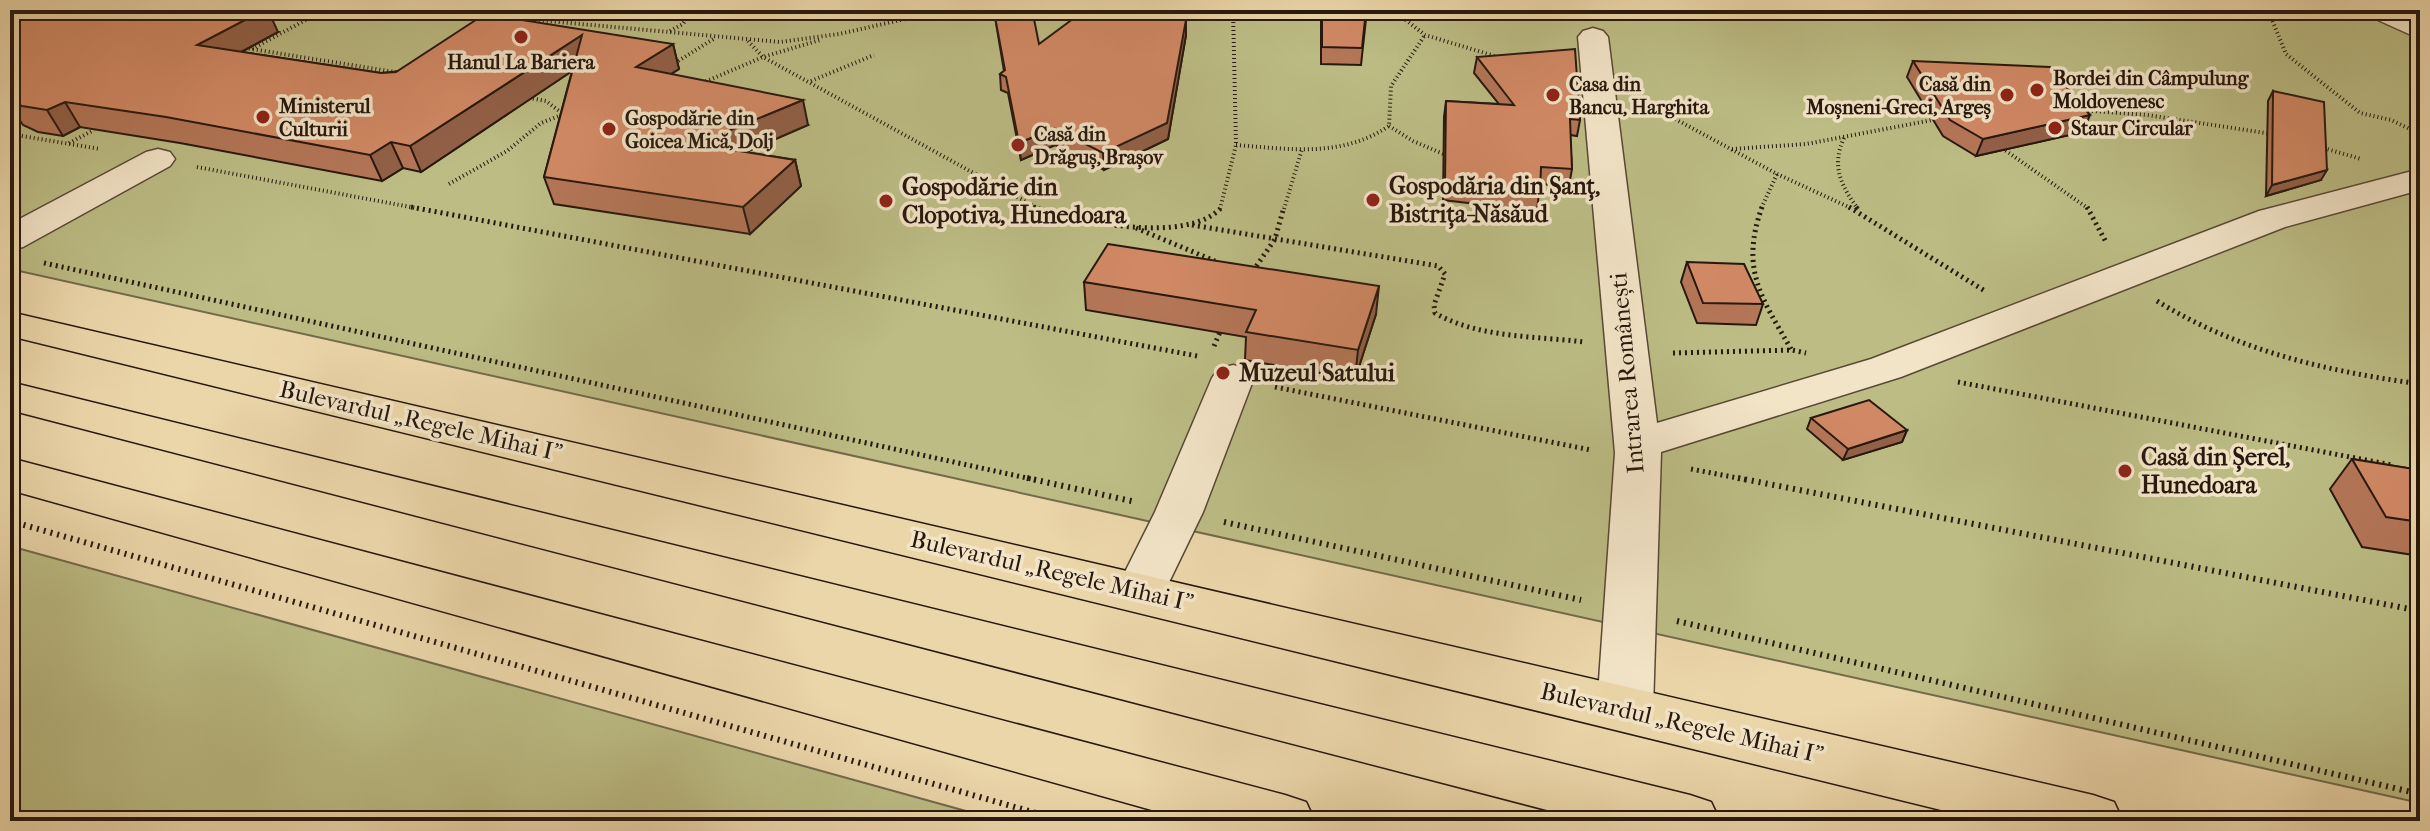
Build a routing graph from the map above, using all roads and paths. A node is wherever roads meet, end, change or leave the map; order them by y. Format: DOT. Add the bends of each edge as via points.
graph roads {
  1 [pos="324,10"];
  2 [pos="414,10"];
  3 [pos="708,10"];
  4 [pos="760,10"];
  5 [pos="945,10"];
  6 [pos="1059,10"];
  7 [pos="1233,10"];
  8 [pos="2268,10"];
  9 [pos="2379,10"];
  10 [pos="772,12"];
  11 [pos="489,16"];
  12 [pos="477,26"];
  13 [pos="1079,29"];
  14 [pos="2420,30"];
  15 [pos="669,32"];
  16 [pos="839,34"];
  17 [pos="1425,35"];
  18 [pos="1593,37"];
  19 [pos="715,38"];
  20 [pos="748,41"];
  21 [pos="242,47"];
  22 [pos="252,49"];
  23 [pos="242,54"];
  24 [pos="874,55"];
  25 [pos="763,57"];
  26 [pos="675,63"];
  27 [pos="401,73"];
  28 [pos="811,81"];
  29 [pos="688,88"];
  30 [pos="517,96"];
  31 [pos="2074,110"];
  32 [pos="577,111"];
  33 [pos="563,114"];
  34 [pos="1951,116"];
  35 [pos="1389,126"];
  36 [pos="94,130"];
  37 [pos="2420,134"];
  38 [pos="1845,137"];
  39 [pos="2285,137"];
  40 [pos="68,143"];
  41 [pos="2310,144"];
  42 [pos="1236,145"];
  43 [pos="1302,149"];
  44 [pos="1732,149"];
  45 [pos="158,159"];
  46 [pos="1461,159"];
  47 [pos="1777,174"];
  48 [pos="2416,180"];
  49 [pos="449,184"];
  50 [pos="1861,213"];
  51 [pos="1192,225"];
  52 [pos="1131,226"];
  53 [pos="10,239"];
  54 [pos="1275,239"];
  55 [pos="1224,265"];
  56 [pos="1250,276"];
  57 [pos="2022,314"];
  58 [pos="10,324"];
  59 [pos="1233,378"];
  60 [pos="10,396"];
  61 [pos="1636,444"];
  62 [pos="10,474"];
  63 [pos="10,521"];
  64 [pos="1140,592"];
  65 [pos="1625,709"];
  66 [pos="1064,821"];
  67 [pos="1285,821"];
  68 [pos="1690,821"];
  69 [pos="2093,821"];
  1 -- 22 [label="path"];
  2 -- 11 [label="path"];
  3 -- 15 [label="path" via="690,12"];
  4 -- 10 [label="path"];
  5 -- 16 [label="path"];
  6 -- 13 [label="path"];
  7 -- 42 [label="path"];
  8 -- 37 [label="path" via="2286,54 2360,113"];
  9 -- 14 [label="street"];
  11 -- 12 [label="path"];
  11 -- 15 [label="path"];
  15 -- 19 [label="path"];
  16 -- 20 [label="path"];
  16 -- 25 [label="path"];
  17 -- 35 [label="path" via="1391,86"];
  18 -- 61 [label="street, Intrarea Românești"];
  19 -- 20 [label="path"];
  19 -- 26 [label="path"];
  20 -- 25 [label="path"];
  21 -- 22 [label="path"];
  22 -- 23 [label="path"];
  22 -- 27 [label="path"];
  24 -- 28 [label="path"];
  25 -- 28 [label="path"];
  25 -- 29 [label="path"];
  28 -- 52 [label="path" via="1034,208"];
  30 -- 33 [label="path" via="546,101"];
  31 -- 39 [label="path" via="2147,115"];
  32 -- 33 [label="path"];
  33 -- 49 [label="path"];
  34 -- 38 [label="path"];
  35 -- 43 [label="path" via="1360,143"];
  35 -- 46 [label="path" via="1430,150"];
  36 -- 40 [label="path"];
  38 -- 44 [label="path"];
  38 -- 50 [label="path" via="1834,167"];
  41 -- 48 [label="path"];
  42 -- 43 [label="path"];
  42 -- 51 [label="path" via="1223,206 1213,217"];
  43 -- 54 [label="path"];
  45 -- 53 [label="street"];
  47 -- 50 [label="path"];
  48 -- 57 [label="street" via="2272,219"];
  50 -- 57 [label="path"];
  51 -- 52 [label="path"];
  51 -- 54 [label="path"];
  52 -- 55 [label="path"];
  54 -- 56 [label="path"];
  57 -- 61 [label="street" via="1886,368"];
  58 -- 64 [label="main road, Bulevardul „Regele Mihai I”"];
  59 -- 64 [label="street"];
  60 -- 68 [label="main road"];
  61 -- 65 [label="street, Intrarea Românești"];
  62 -- 67 [label="main road"];
  63 -- 66 [label="path"];
  64 -- 65 [label="main road, Bulevardul „Regele Mihai I”"];
  65 -- 69 [label="main road, Bulevardul „Regele Mihai I”"];
}
